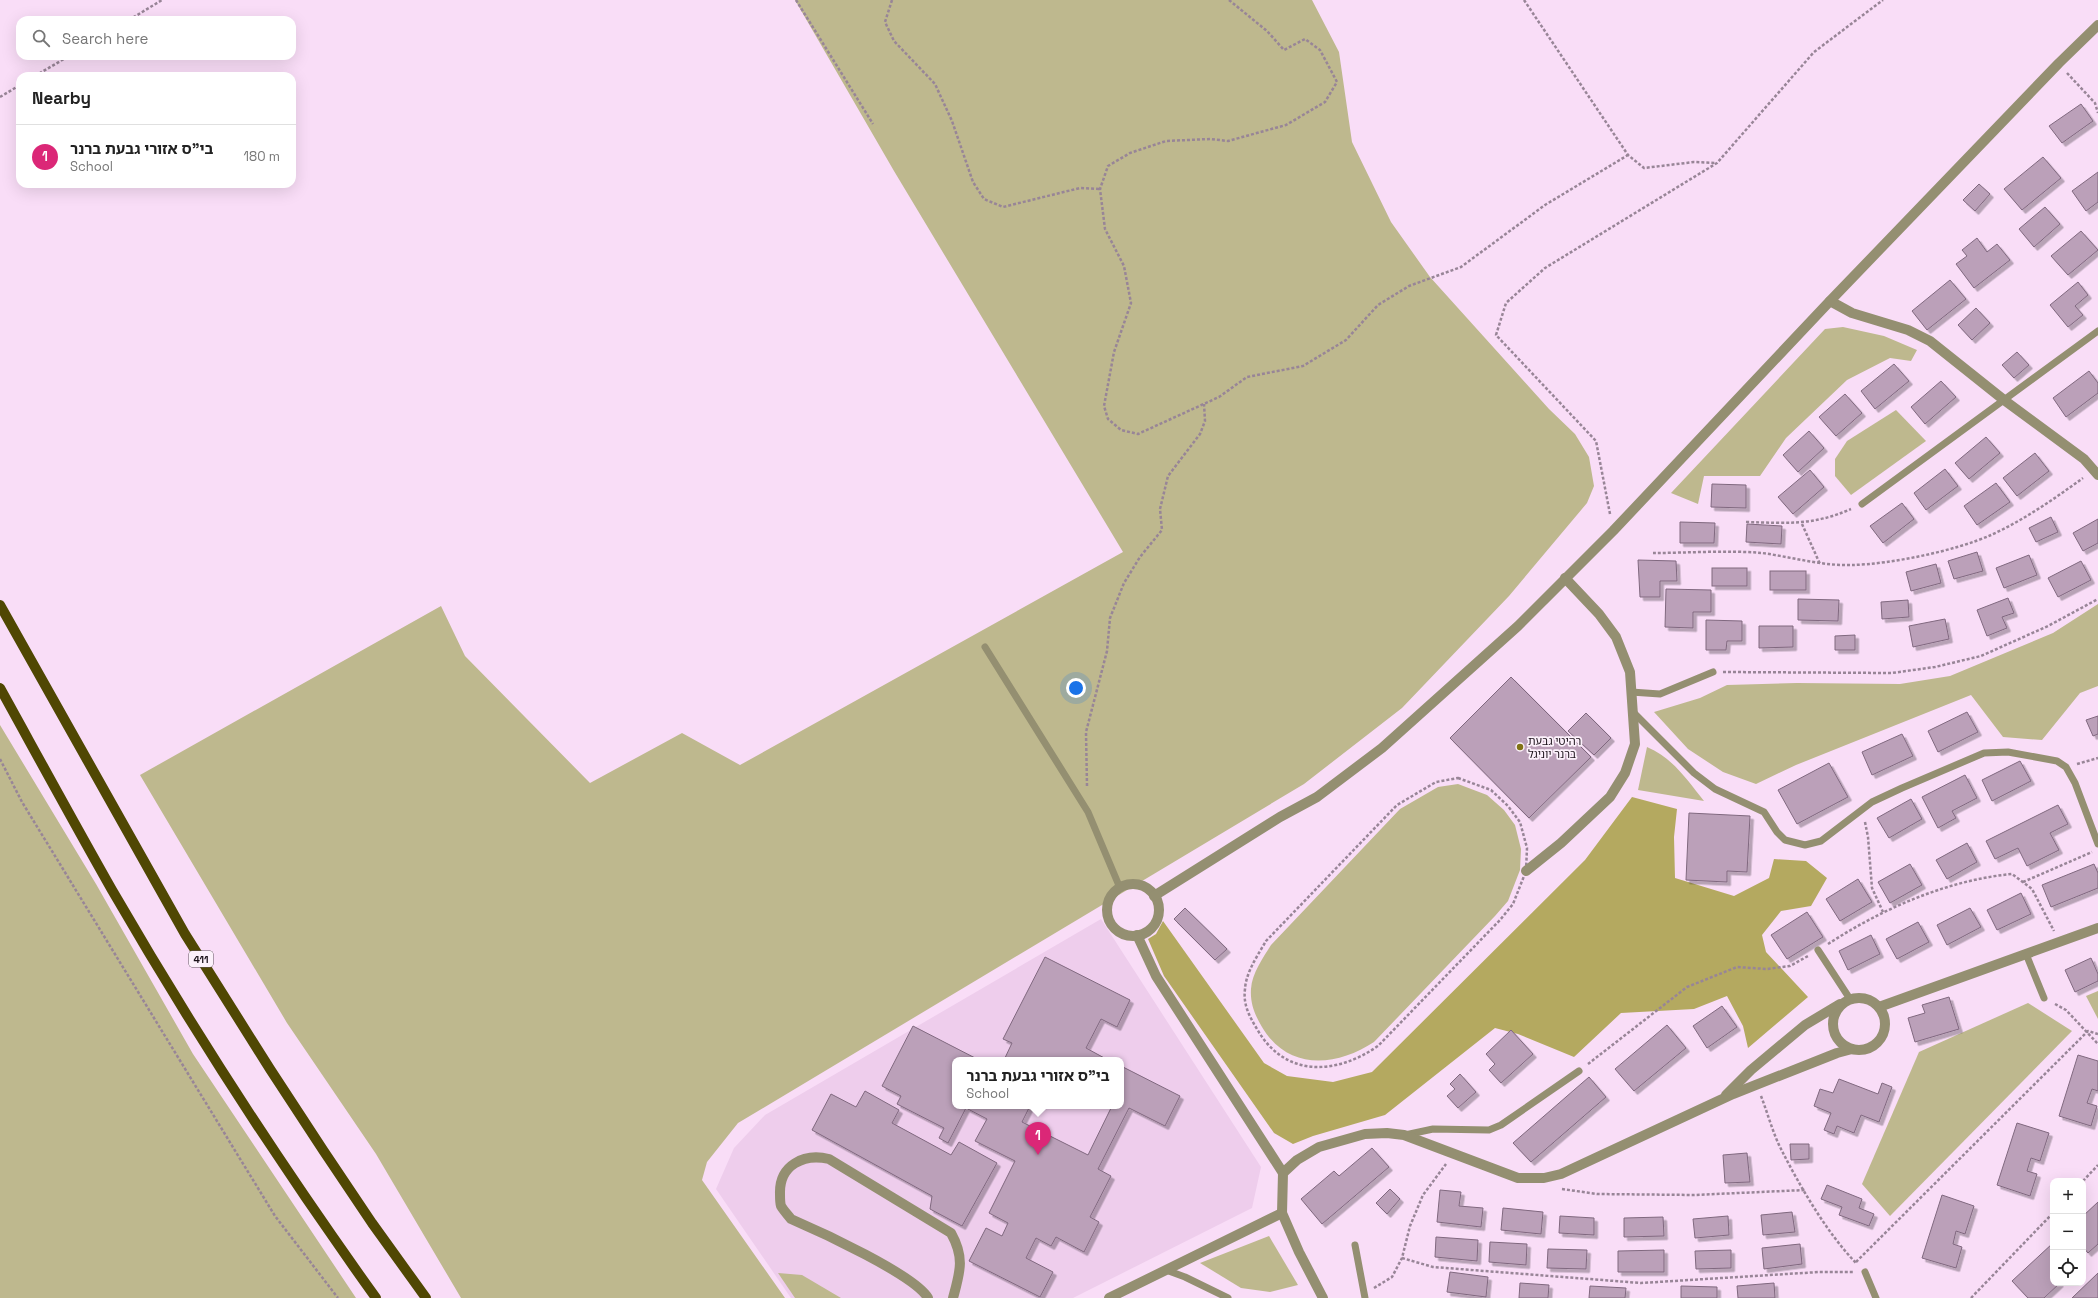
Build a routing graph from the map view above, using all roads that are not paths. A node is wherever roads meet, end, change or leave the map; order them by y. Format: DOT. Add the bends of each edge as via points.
graph roads {
  1 [pos="2098,25"];
  2 [pos="1830,301"];
  3 [pos="2098,331"];
  4 [pos="2004,400"];
  5 [pos="2096,472"];
  6 [pos="1862,504"];
  7 [pos="1565,578"];
  8 [pos="0,605"];
  9 [pos="985,647"];
  10 [pos="1712,672"];
  11 [pos="0,688"];
  12 [pos="1631,692"];
  13 [pos="1633,712"];
  14 [pos="2098,844"];
  15 [pos="1526,871"];
  16 [pos="1120,888"];
  17 [pos="1154,896"];
  18 [pos="2098,928"];
  19 [pos="1137,935"];
  20 [pos="1818,950"];
  21 [pos="2026,954"];
  22 [pos="2044,998"];
  23 [pos="1846,1001"];
  24 [pos="1879,1007"];
  25 [pos="1852,1049"];
  26 [pos="1579,1071"];
  27 [pos="1721,1100"];
  28 [pos="1404,1135"];
  29 [pos="1283,1172"];
  30 [pos="1282,1213"];
  31 [pos="1355,1245"];
  32 [pos="1166,1270"];
  33 [pos="1865,1272"];
  34 [pos="1364,1296"];
  35 [pos="376,1298"];
  36 [pos="426,1298"];
  37 [pos="928,1298"];
  38 [pos="953,1298"];
  39 [pos="1109,1298"];
  40 [pos="1228,1298"];
  41 [pos="1323,1298"];
  42 [pos="1876,1298"];
  1 -- 2 [label="street"];
  2 -- 4 [label="street" via="1852,314 1908,330 1930,341"];
  2 -- 7 [label="street" via="1613,531"];
  3 -- 4 [label="lane"];
  4 -- 5 [label="street" via="2084,458"];
  4 -- 6 [label="lane"];
  7 -- 12 [label="street" via="1616,636 1630,672"];
  7 -- 17 [label="street" via="1518,626 1382,748 1317,797 1280,817"];
  8 -- 36 [label="main road, 411" via="186,934 311,1131"];
  9 -- 16 [label="lane" via="1088,812"];
  10 -- 12 [label="lane" via="1660,694"];
  11 -- 35 [label="main road" via="151,955 236,1091"];
  12 -- 13 [label="street"];
  13 -- 14 [label="lane" via="1694,773 1715,788 1764,812 1785,840 1805,845 1821,840 1872,802 1902,788 1984,753 2015,753 2057,761 2066,768 2075,783"];
  13 -- 15 [label="street" via="1636,744 1625,773 1610,797 1561,843"];
  16 -- 17 [label="street" via="1133,884 1141,886"];
  16 -- 19 [label="street" via="1111,896 1108,904 1109,920 1121,932"];
  17 -- 19 [label="street" via="1159,912 1156,921 1145,933"];
  18 -- 21 [label="street"];
  19 -- 29 [label="street" via="1156,976"];
  20 -- 23 [label="lane"];
  21 -- 22 [label="lane"];
  21 -- 24 [label="street"];
  23 -- 24 [label="street" via="1863,998"];
  23 -- 25 [label="street" via="1836,1010 1832,1021 1833,1030 1840,1042"];
  23 -- 27 [label="street" via="1805,1026 1751,1070"];
  24 -- 25 [label="street" via="1884,1015 1883,1034 1871,1047 1862,1050"];
  25 -- 27 [label="street" via="1836,1053"];
  26 -- 28 [label="lane" via="1501,1125 1489,1130 1433,1129"];
  27 -- 28 [label="street" via="1561,1174 1544,1178 1518,1178"];
  28 -- 29 [label="street" via="1365,1134 1319,1148 1296,1160"];
  29 -- 30 [label="street"];
  30 -- 32 [label="street"];
  30 -- 41 [label="street"];
  31 -- 34 [label="lane"];
  32 -- 39 [label="street"];
  32 -- 40 [label="lane"];
  33 -- 42 [label="lane"];
  37 -- 38 [label="street" via="905,1277 791,1219 780,1205 780,1188 786,1171 799,1160 816,1156 829,1159 951,1233 960,1255 961,1270"];
}
